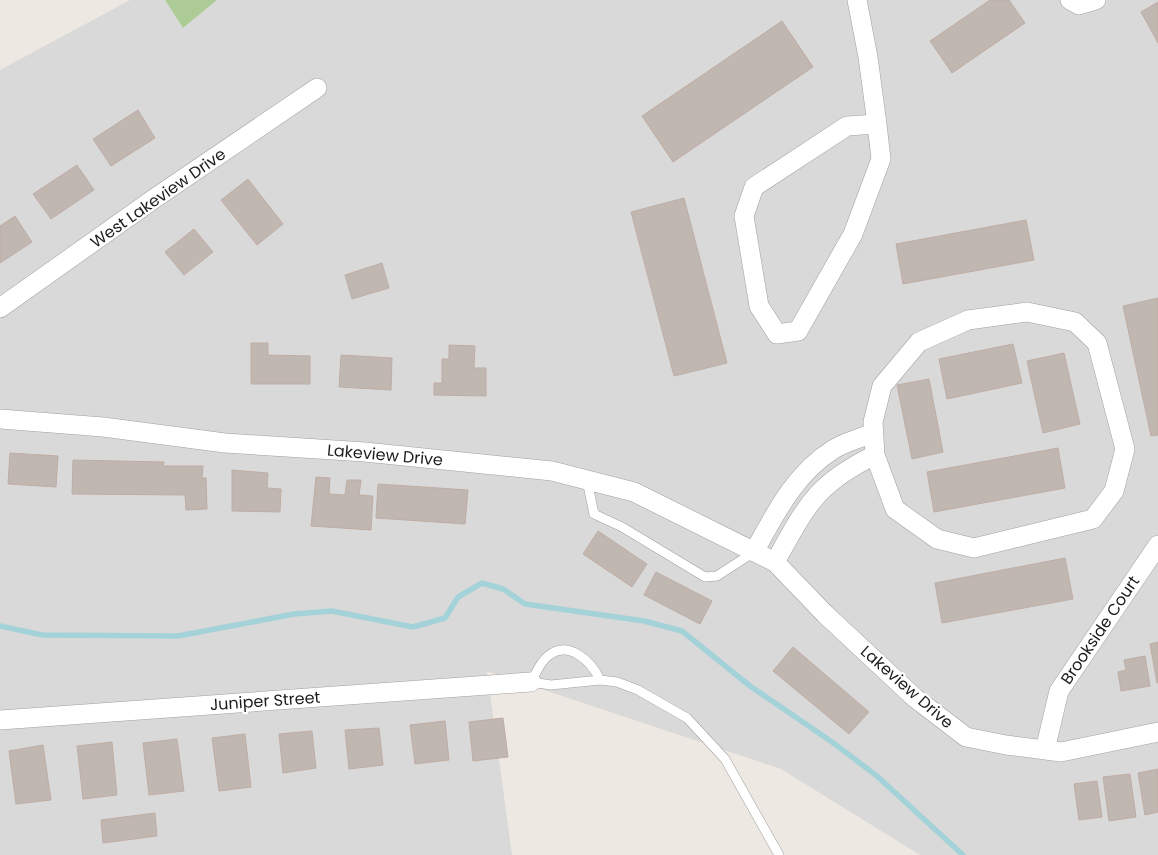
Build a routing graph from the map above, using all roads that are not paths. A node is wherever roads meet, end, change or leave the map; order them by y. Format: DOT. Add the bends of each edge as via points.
graph roads {
  1 [pos="857,0"];
  2 [pos="1070,0"];
  3 [pos="1096,0"];
  4 [pos="317,88"];
  5 [pos="877,124"];
  6 [pos="0,308"];
  7 [pos="0,419"];
  8 [pos="874,433"];
  9 [pos="874,455"];
  10 [pos="587,480"];
  11 [pos="1158,544"];
  12 [pos="754,552"];
  13 [pos="775,562"];
  14 [pos="600,680"];
  15 [pos="531,682"];
  16 [pos="0,720"];
  17 [pos="1158,732"];
  18 [pos="1045,750"];
  19 [pos="779,855"];
  1 -- 5 [label="street"];
  2 -- 3 [label="street" via="1079,5"];
  4 -- 6 [label="street, West Lakeview Drive"];
  5 -- 5 [label="street" via="882,159 853,234 798,331 777,334 759,306 744,216 754,187 847,126"];
  7 -- 10 [label="street, Lakeview Drive" via="103,427 225,443 365,452 552,470"];
  8 -- 9 [label="street"];
  8 -- 9 [label="street" via="873,422 882,386 919,342 968,320 1027,312 1075,322 1097,343 1125,449 1114,491 1093,518 974,548 937,539 895,509"];
  8 -- 12 [label="street" via="835,448 810,467 785,496"];
  9 -- 13 [label="street" via="826,484 805,509"];
  10 -- 12 [label="street, Lakeview Drive" via="634,492"];
  10 -- 12 [label="lane" via="594,514 706,577 717,576"];
  11 -- 18 [label="street, Brookside Court" via="1060,691"];
  12 -- 13 [label="street, Lakeview Drive"];
  13 -- 18 [label="street, Lakeview Drive" via="824,614 908,691 966,737"];
  14 -- 15 [label="lane" via="551,686"];
  14 -- 15 [label="lane" via="591,664 563,650 546,657"];
  14 -- 19 [label="lane" via="638,690 687,718 725,759"];
  15 -- 16 [label="street, Juniper Street"];
  17 -- 18 [label="street, Lakeview Drive" via="1061,752"];
}
